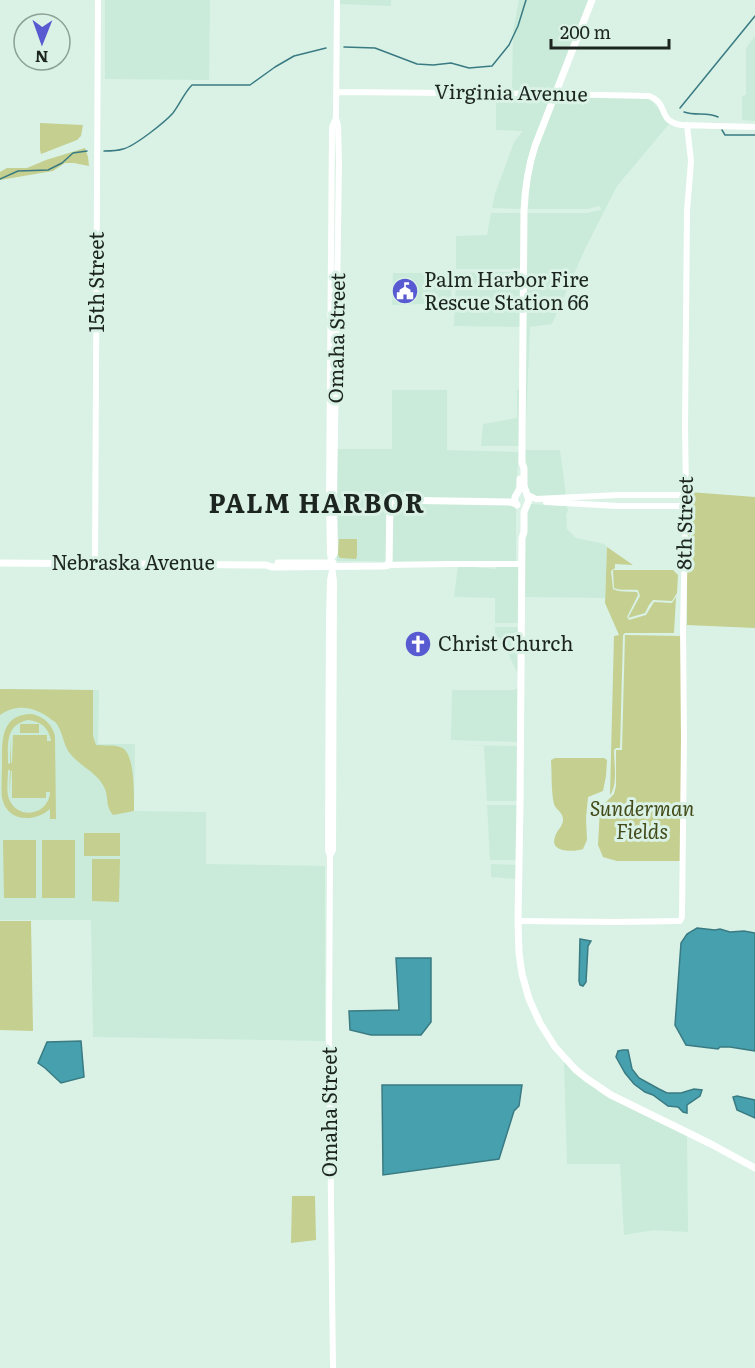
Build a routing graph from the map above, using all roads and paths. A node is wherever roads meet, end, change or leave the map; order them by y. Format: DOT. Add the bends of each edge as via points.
graph roads {
  1 [pos="98,0"];
  2 [pos="337,0"];
  3 [pos="592,0"];
  4 [pos="336,92"];
  5 [pos="554,93"];
  6 [pos="687,125"];
  7 [pos="755,127"];
  8 [pos="522,464"];
  9 [pos="516,494"];
  10 [pos="686,495"];
  11 [pos="528,499"];
  12 [pos="473,501"];
  13 [pos="517,504"];
  14 [pos="685,506"];
  15 [pos="522,538"];
  16 [pos="0,563"];
  17 [pos="95,563"];
  18 [pos="522,564"];
  19 [pos="332,565"];
  20 [pos="389,565"];
  21 [pos="518,921"];
  22 [pos="755,1168"];
  23 [pos="333,1368"];
  1 -- 17 [label="street, 15th Street"];
  2 -- 4 [label="street, Omaha Street"];
  3 -- 5 [label="main road"];
  4 -- 5 [label="street, Virginia Avenue"];
  4 -- 19 [label="street, Omaha Street" via="339,163"];
  5 -- 6 [label="street, Virginia Avenue" via="649,96 658,101 672,123"];
  5 -- 8 [label="main road" via="525,187"];
  6 -- 7 [label="street"];
  6 -- 10 [label="street, 8th Street" via="691,161 687,211"];
  8 -- 9 [label="main road"];
  8 -- 11 [label="main road"];
  9 -- 11 [label="main road" via="522,491"];
  9 -- 12 [label="main road"];
  9 -- 13 [label="main road"];
  10 -- 11 [label="street"];
  10 -- 14 [label="street, 8th Street"];
  11 -- 13 [label="main road" via="522,507"];
  11 -- 14 [label="street"];
  11 -- 15 [label="main road"];
  12 -- 13 [label="main road"];
  12 -- 20 [label="main road" via="390,500"];
  13 -- 15 [label="main road"];
  14 -- 21 [label="street, 8th Street" via="680,921"];
  15 -- 18 [label="main road"];
  16 -- 17 [label="main road, Nebraska Avenue"];
  17 -- 19 [label="main road, Nebraska Avenue"];
  18 -- 20 [label="street, Nebraska Avenue"];
  18 -- 21 [label="main road"];
  19 -- 20 [label="main road, Nebraska Avenue"];
  19 -- 23 [label="street, Omaha Street" via="328,850"];
  21 -- 22 [label="main road" via="525,987 540,1023 562,1056 611,1095"];
}
